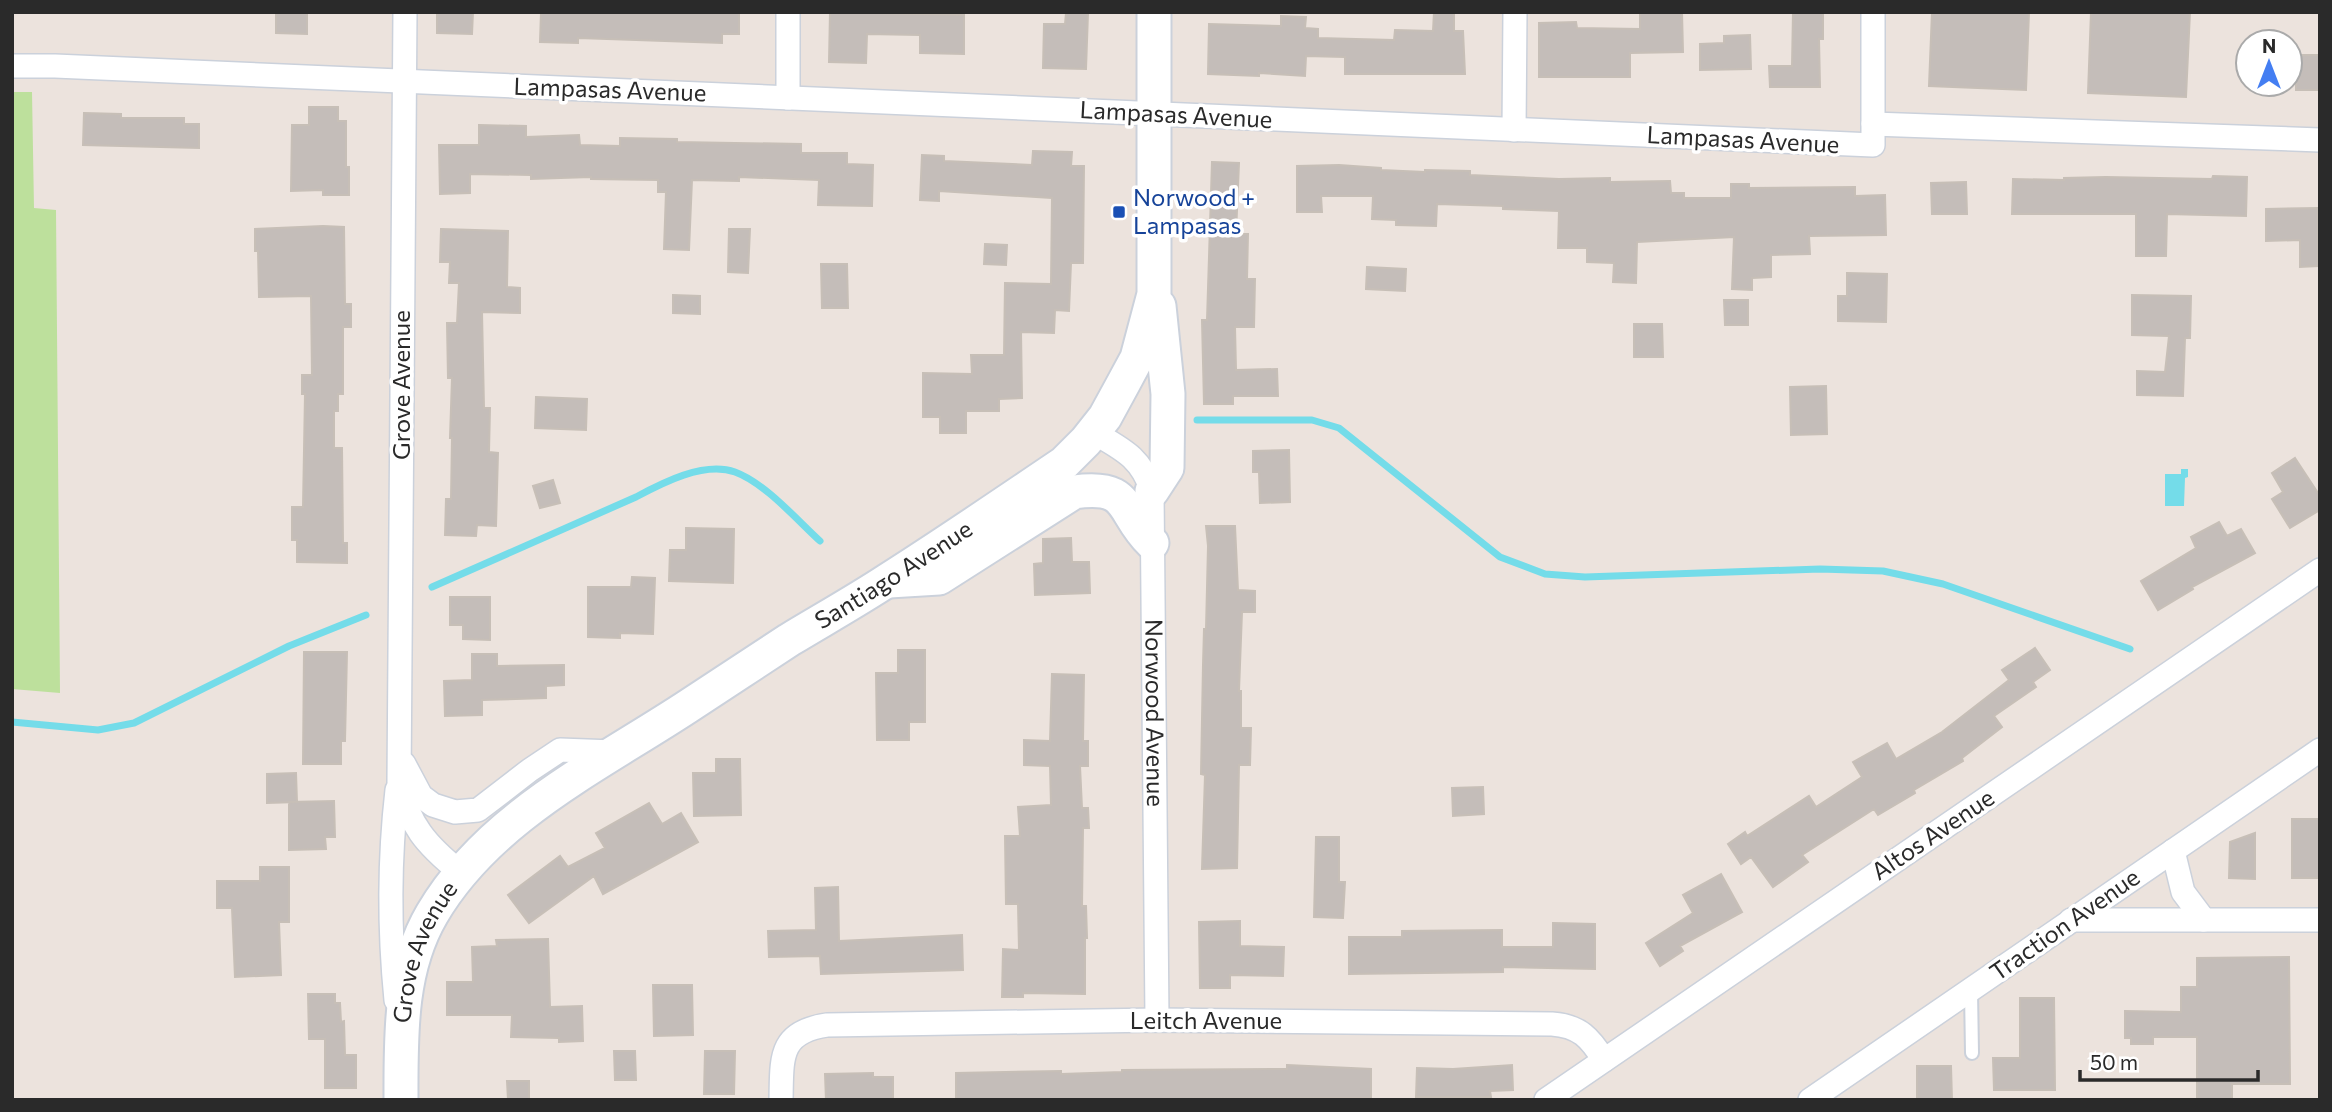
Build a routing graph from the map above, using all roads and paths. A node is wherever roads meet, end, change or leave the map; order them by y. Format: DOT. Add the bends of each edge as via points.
graph roads {
  1 [pos="405,12"];
  2 [pos="788,12"];
  3 [pos="1154,12"];
  4 [pos="1515,12"];
  5 [pos="1873,12"];
  6 [pos="12,66"];
  7 [pos="405,81"];
  8 [pos="788,98"];
  9 [pos="1154,114"];
  10 [pos="1873,124"];
  11 [pos="1514,130"];
  12 [pos="2320,140"];
  13 [pos="1155,270"];
  14 [pos="1093,432"];
  15 [pos="1152,491"];
  16 [pos="1152,543"];
  17 [pos="2320,570"];
  18 [pos="887,581"];
  19 [pos="2320,750"];
  20 [pos="614,752"];
  21 [pos="400,759"];
  22 [pos="2173,851"];
  23 [pos="460,872"];
  24 [pos="2071,920"];
  25 [pos="2204,920"];
  26 [pos="2320,920"];
  27 [pos="1970,990"];
  28 [pos="1157,1020"];
  29 [pos="401,1047"];
  30 [pos="1972,1053"];
  31 [pos="1604,1060"];
  32 [pos="401,1100"];
  33 [pos="781,1100"];
  34 [pos="1546,1100"];
  35 [pos="1810,1100"];
  1 -- 7 [label="street, Grove Avenue"];
  2 -- 8 [label="street"];
  3 -- 9 [label="main road"];
  4 -- 11 [label="street"];
  5 -- 10 [label="street"];
  6 -- 7 [label="street, Lampasas Avenue"];
  7 -- 8 [label="street, Lampasas Avenue"];
  7 -- 21 [label="street, Grove Avenue"];
  8 -- 9 [label="street, Lampasas Avenue"];
  9 -- 11 [label="street, Lampasas Avenue"];
  9 -- 13 [label="main road"];
  10 -- 11 [label="street, Lampasas Avenue" via="1873,145"];
  10 -- 12 [label="street, Lampasas Avenue"];
  13 -- 14 [label="main road, Santiago Avenue" via="1154,294 1137,358"];
  13 -- 15 [label="main road" via="1168,394 1167,468"];
  14 -- 15 [label="street, Norwood Avenue" via="1140,464"];
  14 -- 18 [label="main road, Santiago Avenue" via="1064,463"];
  15 -- 16 [label="street, Norwood Avenue"];
  16 -- 18 [label="main road" via="1113,494 1096,489 1074,492 939,578"];
  16 -- 28 [label="street, Norwood Avenue"];
  17 -- 31 [label="street, Altos Avenue"];
  18 -- 20 [label="main road, Santiago Avenue"];
  19 -- 22 [label="street, Traction Avenue"];
  20 -- 21 [label="street" via="560,750 478,810 455,812 421,796"];
  20 -- 23 [label="main road, Santiago Avenue" via="541,801"];
  21 -- 23 [label="street, Grove Avenue" via="408,813 432,850"];
  21 -- 29 [label="street, Grove Avenue" via="391,839 391,950"];
  22 -- 24 [label="street, Traction Avenue"];
  22 -- 25 [label="street" via="2183,892"];
  23 -- 29 [label="main road, Grove Avenue" via="430,916 416,950 405,996"];
  24 -- 25 [label="street"];
  24 -- 27 [label="street, Traction Avenue"];
  25 -- 26 [label="street"];
  27 -- 30 [label="lane"];
  27 -- 35 [label="street, Traction Avenue"];
  28 -- 31 [label="street, Leitch Avenue" via="1558,1024 1589,1037"];
  28 -- 33 [label="street, Leitch Avenue" via="815,1027 795,1036 785,1049"];
  29 -- 32 [label="main road, Grove Avenue"];
  31 -- 34 [label="street, Altos Avenue"];
}
